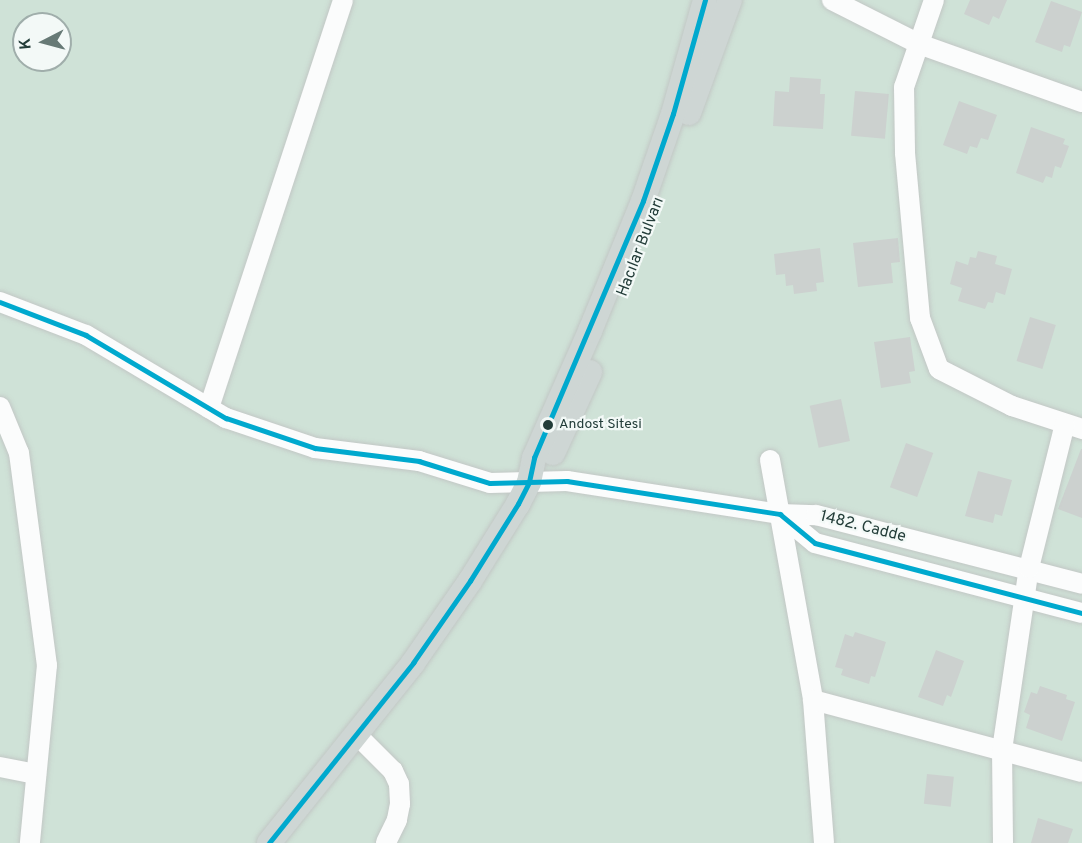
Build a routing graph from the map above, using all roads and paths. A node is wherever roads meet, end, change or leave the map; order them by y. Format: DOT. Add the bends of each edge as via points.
graph roads {
  1 [pos="343,0"];
  2 [pos="705,0"];
  3 [pos="730,0"];
  4 [pos="832,0"];
  5 [pos="934,0"];
  6 [pos="918,44"];
  7 [pos="1082,102"];
  8 [pos="0,302"];
  9 [pos="0,406"];
  10 [pos="209,408"];
  11 [pos="1073,426"];
  12 [pos="770,460"];
  13 [pos="529,482"];
  14 [pos="780,514"];
  15 [pos="1029,568"];
  16 [pos="1082,584"];
  17 [pos="1026,599"];
  18 [pos="1082,613"];
  19 [pos="813,700"];
  20 [pos="356,734"];
  21 [pos="1002,750"];
  22 [pos="0,767"];
  23 [pos="1082,772"];
  24 [pos="36,774"];
  25 [pos="30,843"];
  26 [pos="269,843"];
  27 [pos="386,843"];
  28 [pos="824,843"];
  29 [pos="1003,843"];
  1 -- 10 [label="street"];
  2 -- 13 [label="main road, Hacılar Bulvarı" via="673,114 643,201 537,450"];
  3 -- 13 [label="main road, Hacılar Bulvarı" via="618,306 548,463"];
  4 -- 6 [label="street"];
  5 -- 6 [label="street"];
  6 -- 7 [label="street"];
  6 -- 11 [label="street" via="904,87 905,153 920,318 939,369 1012,406"];
  8 -- 10 [label="street" via="86,335"];
  9 -- 24 [label="street" via="19,453 47,665"];
  10 -- 13 [label="street" via="226,418 315,448 419,461 490,483"];
  11 -- 15 [label="street"];
  12 -- 14 [label="street"];
  13 -- 14 [label="street" via="567,481"];
  13 -- 20 [label="main road, Hacılar Bulvarı" via="507,524 445,618"];
  14 -- 15 [label="street, 1482. Cadde" via="816,515"];
  14 -- 17 [label="street, 1482. Cadde" via="814,543"];
  14 -- 19 [label="street"];
  15 -- 16 [label="street, 1482. Cadde"];
  15 -- 17 [label="street"];
  17 -- 18 [label="street, 1482. Cadde"];
  17 -- 21 [label="street"];
  19 -- 21 [label="street"];
  19 -- 28 [label="street"];
  20 -- 26 [label="main road, Hacılar Bulvarı"];
  20 -- 27 [label="street" via="393,771 399,784 398,820"];
  21 -- 23 [label="street"];
  21 -- 29 [label="street"];
  22 -- 24 [label="street"];
  24 -- 25 [label="street"];
}
